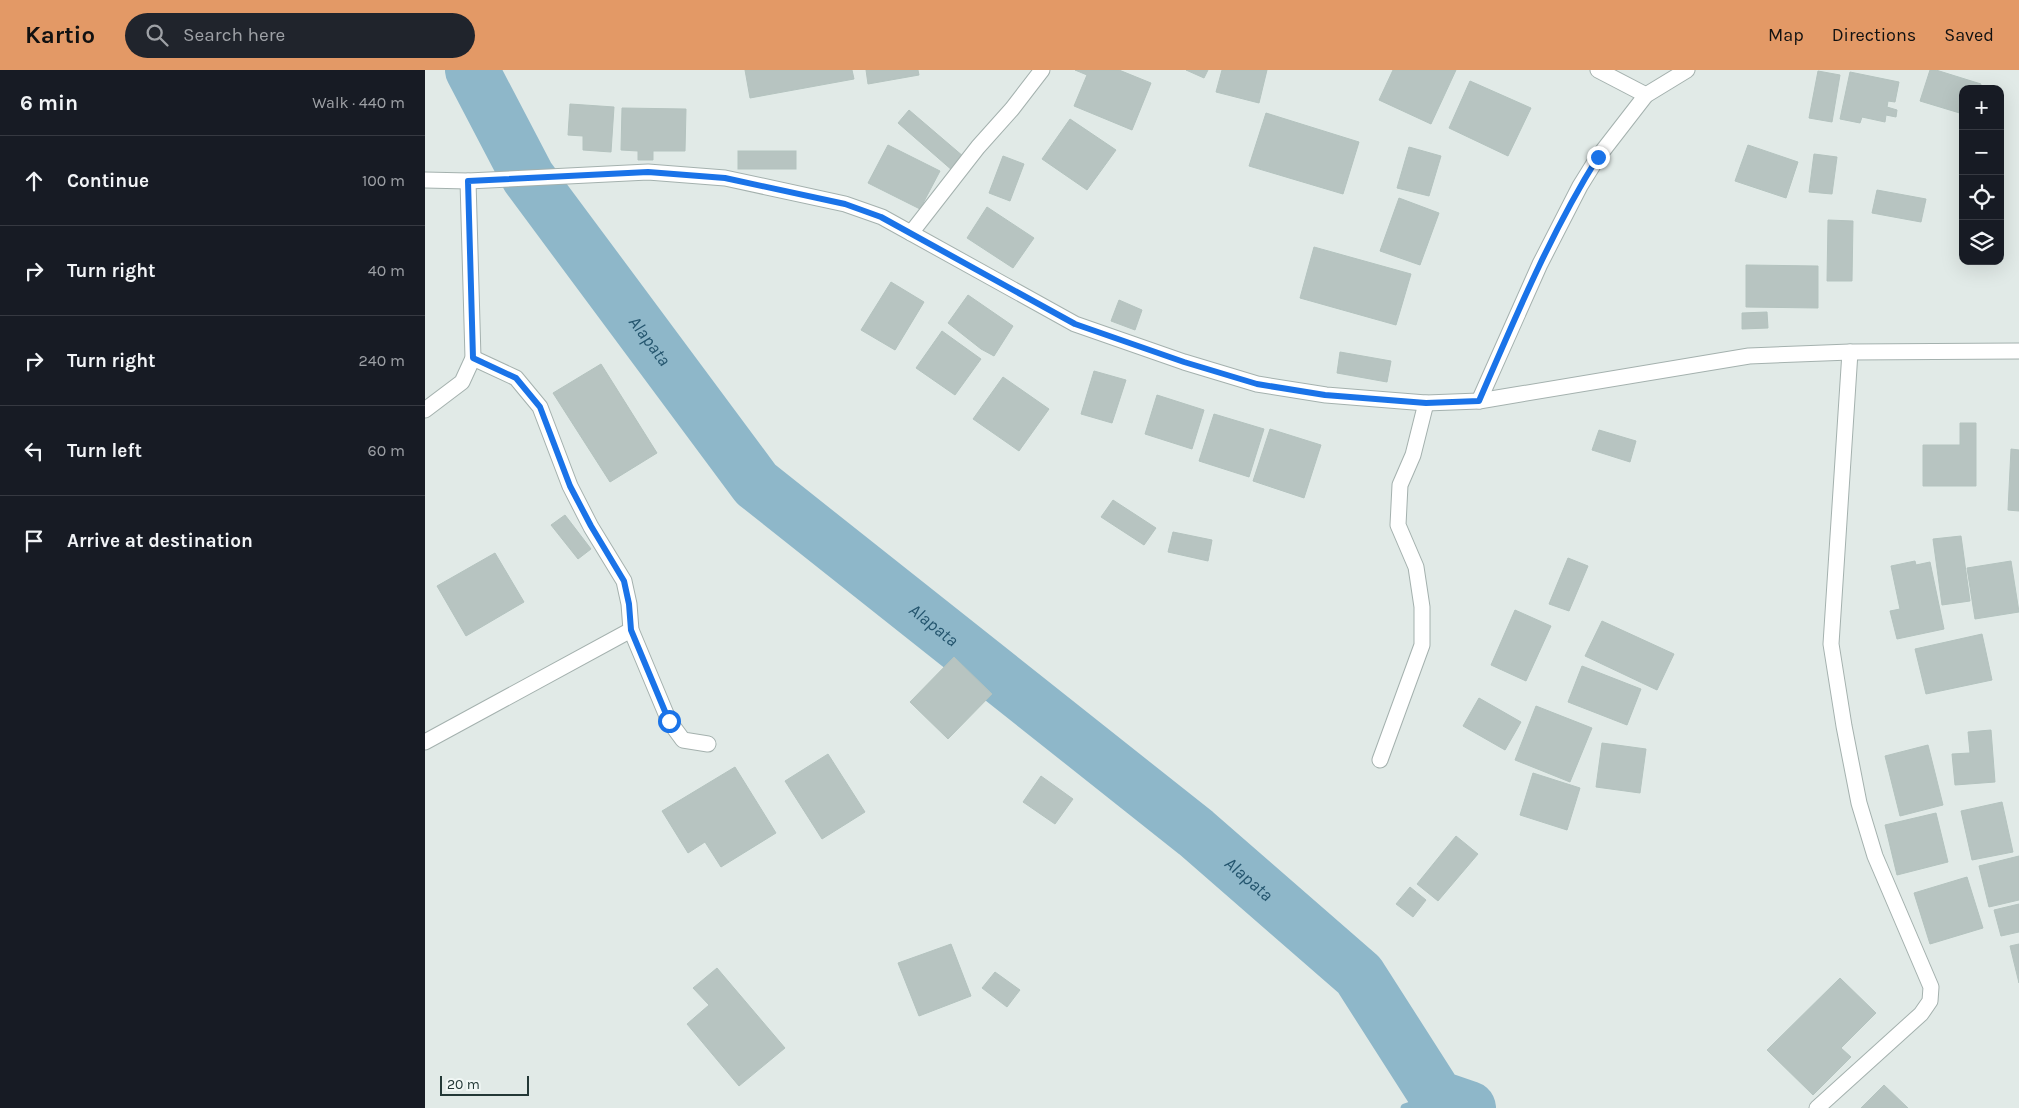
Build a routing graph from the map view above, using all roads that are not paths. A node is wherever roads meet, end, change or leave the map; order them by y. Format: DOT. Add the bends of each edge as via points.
graph roads {
  1 [pos="1042,70"];
  2 [pos="1598,70"];
  3 [pos="1687,70"];
  4 [pos="1646,95"];
  5 [pos="425,180"];
  6 [pos="468,181"];
  7 [pos="911,233"];
  8 [pos="2019,351"];
  9 [pos="1850,352"];
  10 [pos="473,358"];
  11 [pos="1479,401"];
  12 [pos="1426,403"];
  13 [pos="425,410"];
  14 [pos="631,630"];
  15 [pos="425,742"];
  16 [pos="708,744"];
  17 [pos="1380,760"];
  18 [pos="1817,1108"];
  1 -- 7 [label="street"];
  2 -- 4 [label="street"];
  3 -- 4 [label="street"];
  4 -- 11 [label="street" via="1580,186 1540,264"];
  5 -- 6 [label="street"];
  6 -- 7 [label="street" via="648,172 725,178 845,204 881,217"];
  6 -- 10 [label="street"];
  7 -- 12 [label="street" via="1075,324 1184,362 1257,384 1325,395"];
  8 -- 9 [label="street"];
  9 -- 11 [label="street" via="1749,356"];
  9 -- 18 [label="street" via="1831,644 1859,803 1875,856 1931,987 1931,1001 1921,1014"];
  10 -- 13 [label="street" via="462,382"];
  10 -- 14 [label="street" via="516,378 540,407 570,486 624,581"];
  11 -- 12 [label="street"];
  12 -- 17 [label="street" via="1413,455 1400,484 1398,525 1415,567 1422,607 1422,645"];
  14 -- 15 [label="street"];
  14 -- 16 [label="street" via="669,721 683,740"];
}
